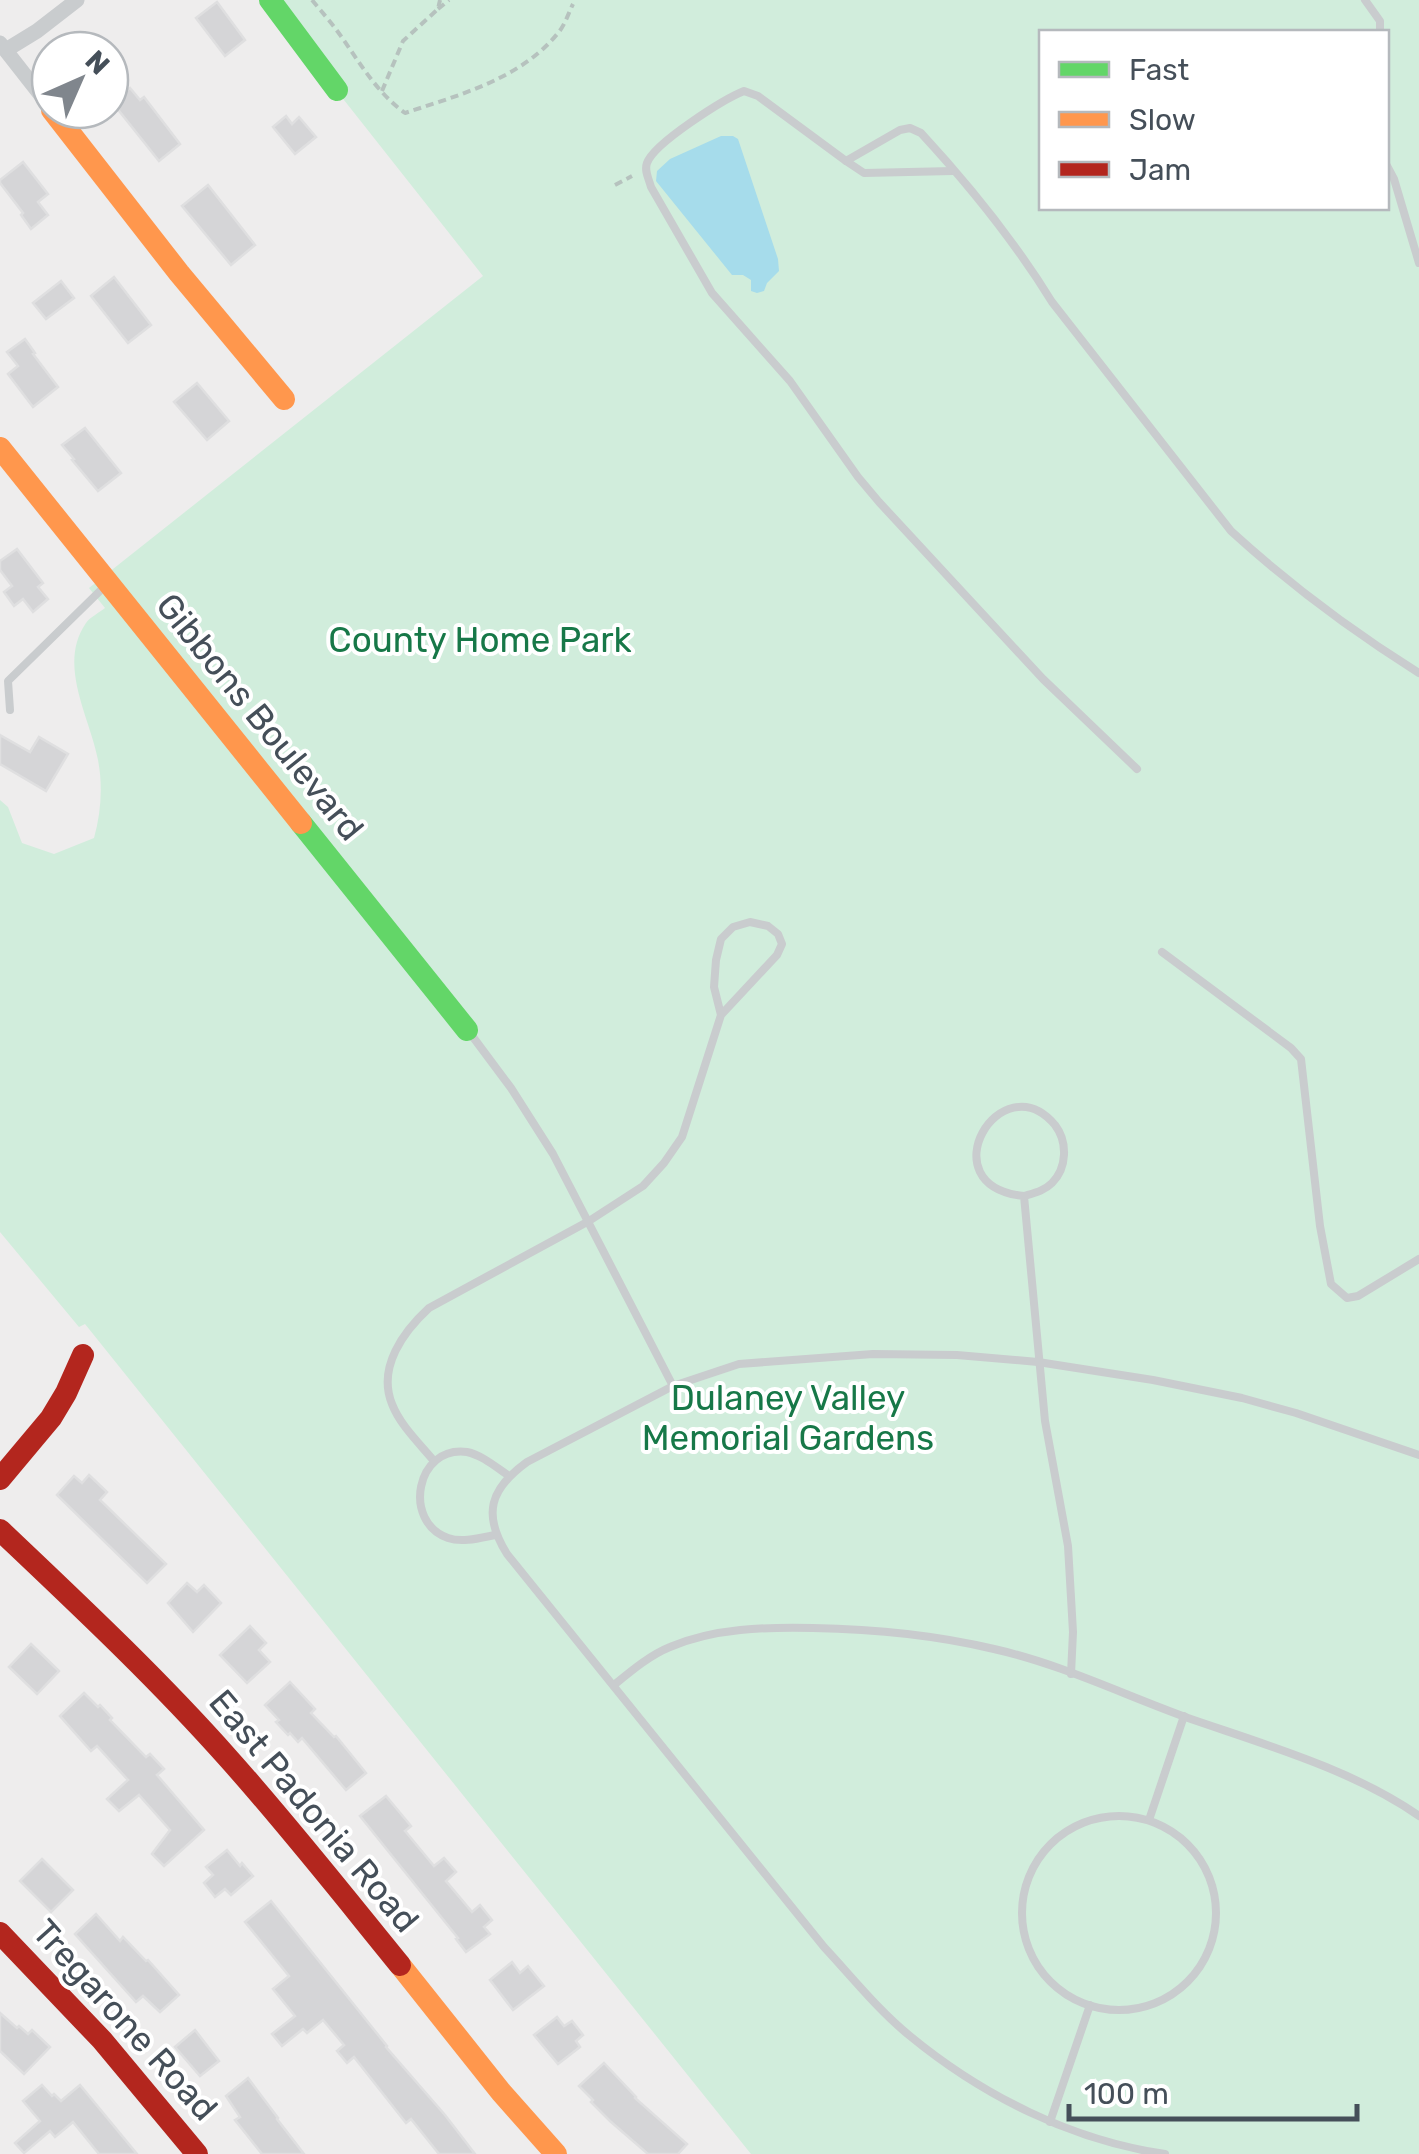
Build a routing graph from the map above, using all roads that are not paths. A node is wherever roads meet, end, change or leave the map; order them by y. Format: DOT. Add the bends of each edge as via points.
graph roads {
  1 [pos="77,0"];
  2 [pos="270,0"];
  3 [pos="1365,0"];
  4 [pos="1380,30"];
  5 [pos="3,47"];
  6 [pos="30,81"];
  7 [pos="338,90"];
  8 [pos="68,130"];
  9 [pos="846,161"];
  10 [pos="1389,170"];
  11 [pos="953,172"];
  12 [pos="1419,262"];
  13 [pos="284,399"];
  14 [pos="0,448"];
  15 [pos="108,584"];
  16 [pos="1419,673"];
  17 [pos="10,710"];
  18 [pos="1137,769"];
  19 [pos="1162,952"];
  20 [pos="721,1015"];
  21 [pos="467,1030"];
  22 [pos="1024,1196"];
  23 [pos="589,1221"];
  24 [pos="1419,1258"];
  25 [pos="84,1355"];
  26 [pos="1038,1362"];
  27 [pos="672,1386"];
  28 [pos="1419,1455"];
  29 [pos="434,1460"];
  30 [pos="509,1476"];
  31 [pos="0,1479"];
  32 [pos="0,1530"];
  33 [pos="495,1535"];
  34 [pos="1072,1674"];
  35 [pos="614,1685"];
  36 [pos="1184,1716"];
  37 [pos="1419,1816"];
  38 [pos="1149,1820"];
  39 [pos="0,1933"];
  40 [pos="1090,2005"];
  41 [pos="1050,2122"];
  42 [pos="196,2154"];
  43 [pos="556,2154"];
  44 [pos="1165,2154"];
  1 -- 5 [label="street"];
  2 -- 7 [label="street"];
  3 -- 4 [label="lane"];
  5 -- 6 [label="street"];
  8 -- 13 [label="street"];
  9 -- 11 [label="lane" via="864,173"];
  9 -- 11 [label="lane" via="910,128 922,133"];
  9 -- 18 [label="lane" via="744,91 656,149 645,170 712,293 790,381 858,477 1044,679"];
  10 -- 12 [label="lane"];
  11 -- 16 [label="lane" via="1231,531"];
  14 -- 15 [label="street, Gibbons Boulevard"];
  15 -- 17 [label="lane" via="8,681"];
  15 -- 21 [label="street, Gibbons Boulevard"];
  19 -- 24 [label="lane" via="1300,1058 1320,1226 1337,1292 1358,1296"];
  20 -- 20 [label="lane" via="714,988 721,939 750,922 768,926 782,944 777,955"];
  20 -- 23 [label="lane" via="682,1136 644,1186"];
  21 -- 23 [label="lane" via="554,1154"];
  22 -- 22 [label="lane" via="993,1187 976,1155 988,1122 1014,1108 1052,1122 1064,1144 1052,1183"];
  22 -- 26 [label="lane"];
  23 -- 27 [label="lane"];
  23 -- 29 [label="lane" via="409,1325 392,1360 390,1402"];
  25 -- 31 [label="street" via="51,1418"];
  26 -- 27 [label="lane" via="958,1355 789,1358 739,1364"];
  26 -- 28 [label="lane" via="1242,1398"];
  26 -- 34 [label="lane" via="1068,1546"];
  27 -- 30 [label="lane"];
  29 -- 30 [label="lane" via="468,1452"];
  29 -- 33 [label="lane" via="419,1493 429,1526 447,1538"];
  30 -- 33 [label="lane" via="492,1510"];
  32 -- 43 [label="street, East Padonia Road" via="226,1756"];
  33 -- 35 [label="lane"];
  34 -- 35 [label="lane" via="931,1636 768,1627 670,1647"];
  34 -- 36 [label="lane"];
  35 -- 41 [label="lane" via="869,1996 947,2064"];
  36 -- 37 [label="lane" via="1363,1784"];
  36 -- 38 [label="lane"];
  38 -- 40 [label="lane" via="1177,1835 1207,1872 1213,1938 1204,1961 1167,1997 1115,2010"];
  38 -- 40 [label="lane" via="1101,1817 1071,1828 1035,1864 1026,1885 1023,1928 1030,1951 1063,1992"];
  39 -- 42 [label="street, Tregarone Road" via="121,2060"];
  40 -- 41 [label="lane"];
  41 -- 44 [label="lane"];
}
